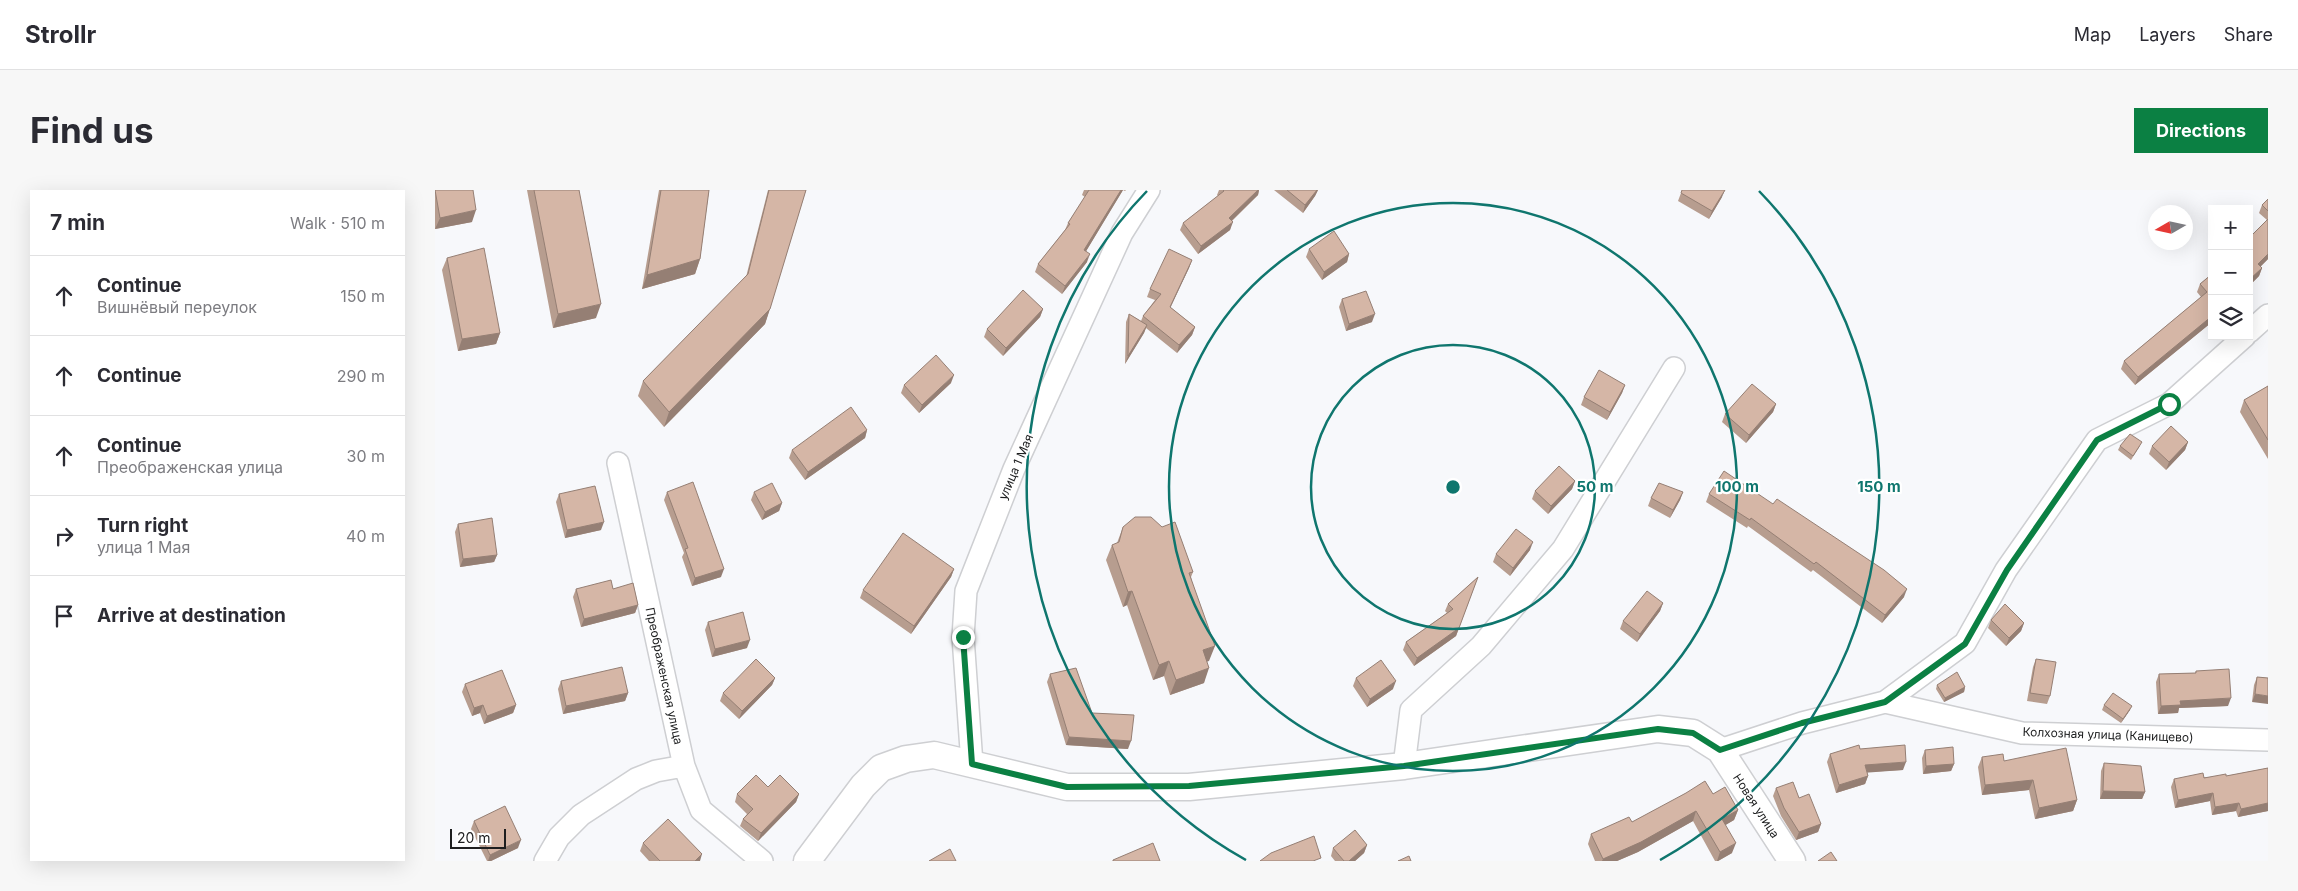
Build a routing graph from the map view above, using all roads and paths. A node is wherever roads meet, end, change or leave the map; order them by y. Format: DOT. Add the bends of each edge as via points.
graph roads {
  1 [pos="1149,190"];
  2 [pos="2268,315"];
  3 [pos="2253,328"];
  4 [pos="2241,340"];
  5 [pos="1674,368"];
  6 [pos="618,463"];
  7 [pos="1885,702"];
  8 [pos="2268,740"];
  9 [pos="1720,750"];
  10 [pos="972,764"];
  11 [pos="684,766"];
  12 [pos="1404,766"];
  13 [pos="545,861"];
  14 [pos="763,861"];
  15 [pos="807,861"];
  16 [pos="1792,861"];
  1 -- 10 [label="street, улица 1 Мая" via="1122,233 1027,442 966,591 963,637"];
  2 -- 3 [label="street"];
  4 -- 7 [label="street" via="2169,404 2097,440 2007,570 1965,644"];
  5 -- 12 [label="street" via="1563,549 1481,646 1411,710"];
  6 -- 11 [label="street, Преображенская улица"];
  7 -- 8 [label="street, Колхозная улица (Канищево)" via="2022,733"];
  7 -- 9 [label="street, Колхозная улица (Канищево)" via="1802,723"];
  9 -- 12 [label="street" via="1693,733 1658,729"];
  9 -- 16 [label="street, Новая улица"];
  10 -- 12 [label="street" via="1067,787 1189,786"];
  10 -- 15 [label="street" via="934,755 906,759 881,768 863,786"];
  11 -- 13 [label="street" via="636,779 581,816 559,837"];
  11 -- 14 [label="street, Преображенская улица" via="701,810"];
}
